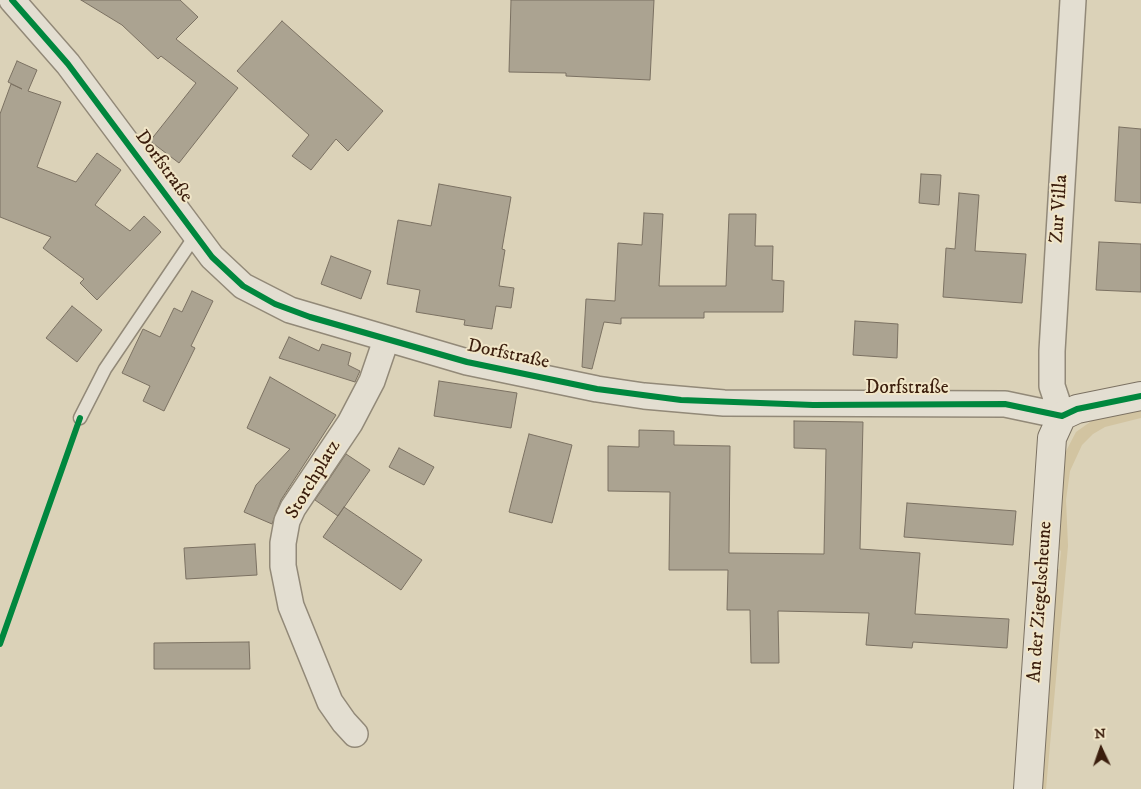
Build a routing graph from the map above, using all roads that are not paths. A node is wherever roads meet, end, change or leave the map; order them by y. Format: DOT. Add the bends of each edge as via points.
graph roads {
  1 [pos="12,0"];
  2 [pos="1073,0"];
  3 [pos="195,236"];
  4 [pos="386,340"];
  5 [pos="1141,396"];
  6 [pos="1062,416"];
  7 [pos="80,418"];
  8 [pos="355,734"];
  9 [pos="1028,789"];
  1 -- 3 [label="street, Dorfstraße" via="68,64"];
  2 -- 6 [label="street, Zur Villa" via="1052,351 1052,386"];
  3 -- 4 [label="street, Dorfstraße" via="212,258 243,286 274,304"];
  3 -- 7 [label="lane" via="105,370"];
  4 -- 6 [label="street, Dorfstraße" via="467,362 644,396 724,403 1004,404"];
  4 -- 8 [label="street, Storchplatz" via="372,381 350,423 293,508 283,543 291,606 330,702"];
  5 -- 6 [label="street" via="1077,409"];
  6 -- 9 [label="street, An der Ziegelscheune" via="1052,438"];
}
